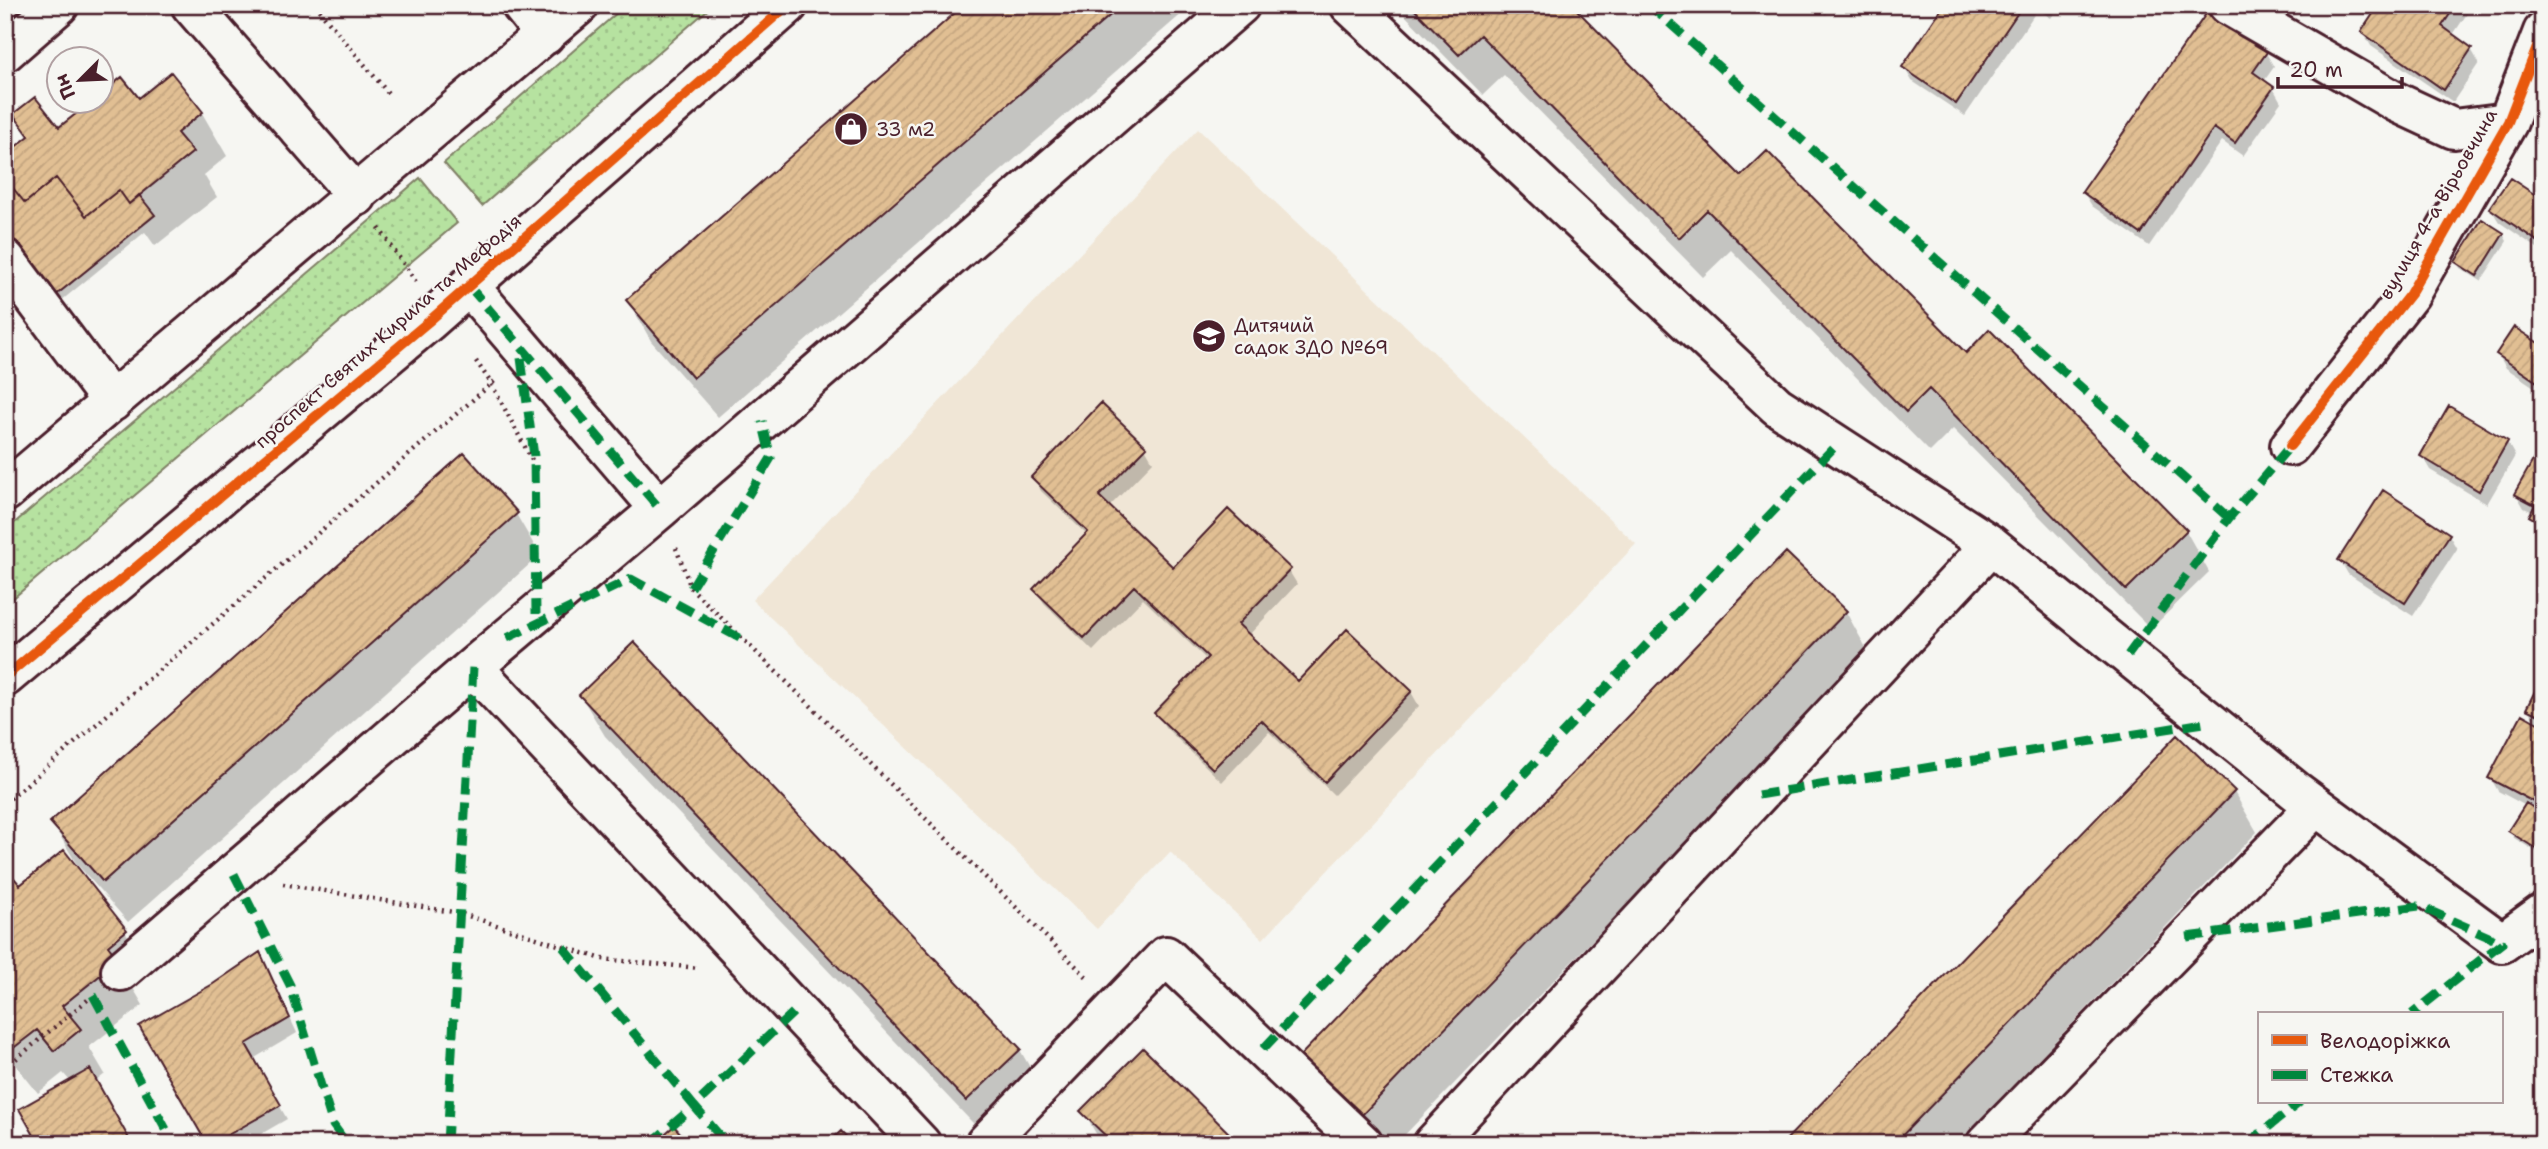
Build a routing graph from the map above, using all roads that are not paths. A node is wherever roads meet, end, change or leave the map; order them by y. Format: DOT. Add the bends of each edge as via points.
graph roads {
  1 [pos="59,5"];
  2 [pos="191,5"];
  3 [pos="521,5"];
  4 [pos="579,5"];
  5 [pos="788,5"];
  6 [pos="1240,5"];
  7 [pos="1350,5"];
  8 [pos="2228,5"];
  9 [pos="2543,32"];
  10 [pos="545,35"];
  11 [pos="5,52"];
  12 [pos="2508,122"];
  13 [pos="357,196"];
  14 [pos="5,259"];
  15 [pos="469,286"];
  16 [pos="112,402"];
  17 [pos="2290,446"];
  18 [pos="5,492"];
  19 [pos="660,509"];
  20 [pos="1992,545"];
  21 [pos="473,667"];
  22 [pos="5,677"];
  23 [pos="2316,806"];
  24 [pos="2543,913"];
  25 [pos="121,971"];
  26 [pos="992,1142"];
  27 [pos="921,1144"];
  28 [pos="1363,1144"];
  29 [pos="1433,1144"];
  30 [pos="1986,1144"];
  1 -- 11 [label="street"];
  2 -- 13 [label="street"];
  3 -- 10 [label="street"];
  4 -- 10 [label="street"];
  5 -- 15 [label="street, проспект Святих Кирила та Мефодія"];
  6 -- 19 [label="street"];
  7 -- 20 [label="street" via="1777,406"];
  8 -- 12 [label="street" via="2396,102 2454,129"];
  9 -- 12 [label="street, вулиця 4-а Вірьовчинa"];
  10 -- 13 [label="street"];
  12 -- 17 [label="street, вулиця 4-а Вірьовчинa" via="2410,294"];
  13 -- 16 [label="street"];
  14 -- 16 [label="street"];
  15 -- 19 [label="street"];
  15 -- 22 [label="street, проспект Святих Кирила та Мефодія"];
  16 -- 18 [label="street"];
  19 -- 21 [label="street"];
  20 -- 23 [label="street"];
  20 -- 29 [label="street"];
  21 -- 25 [label="street"];
  21 -- 27 [label="street"];
  23 -- 24 [label="street" via="2502,943"];
  23 -- 30 [label="street"];
  26 -- 28 [label="street" via="1166,956"];
}
